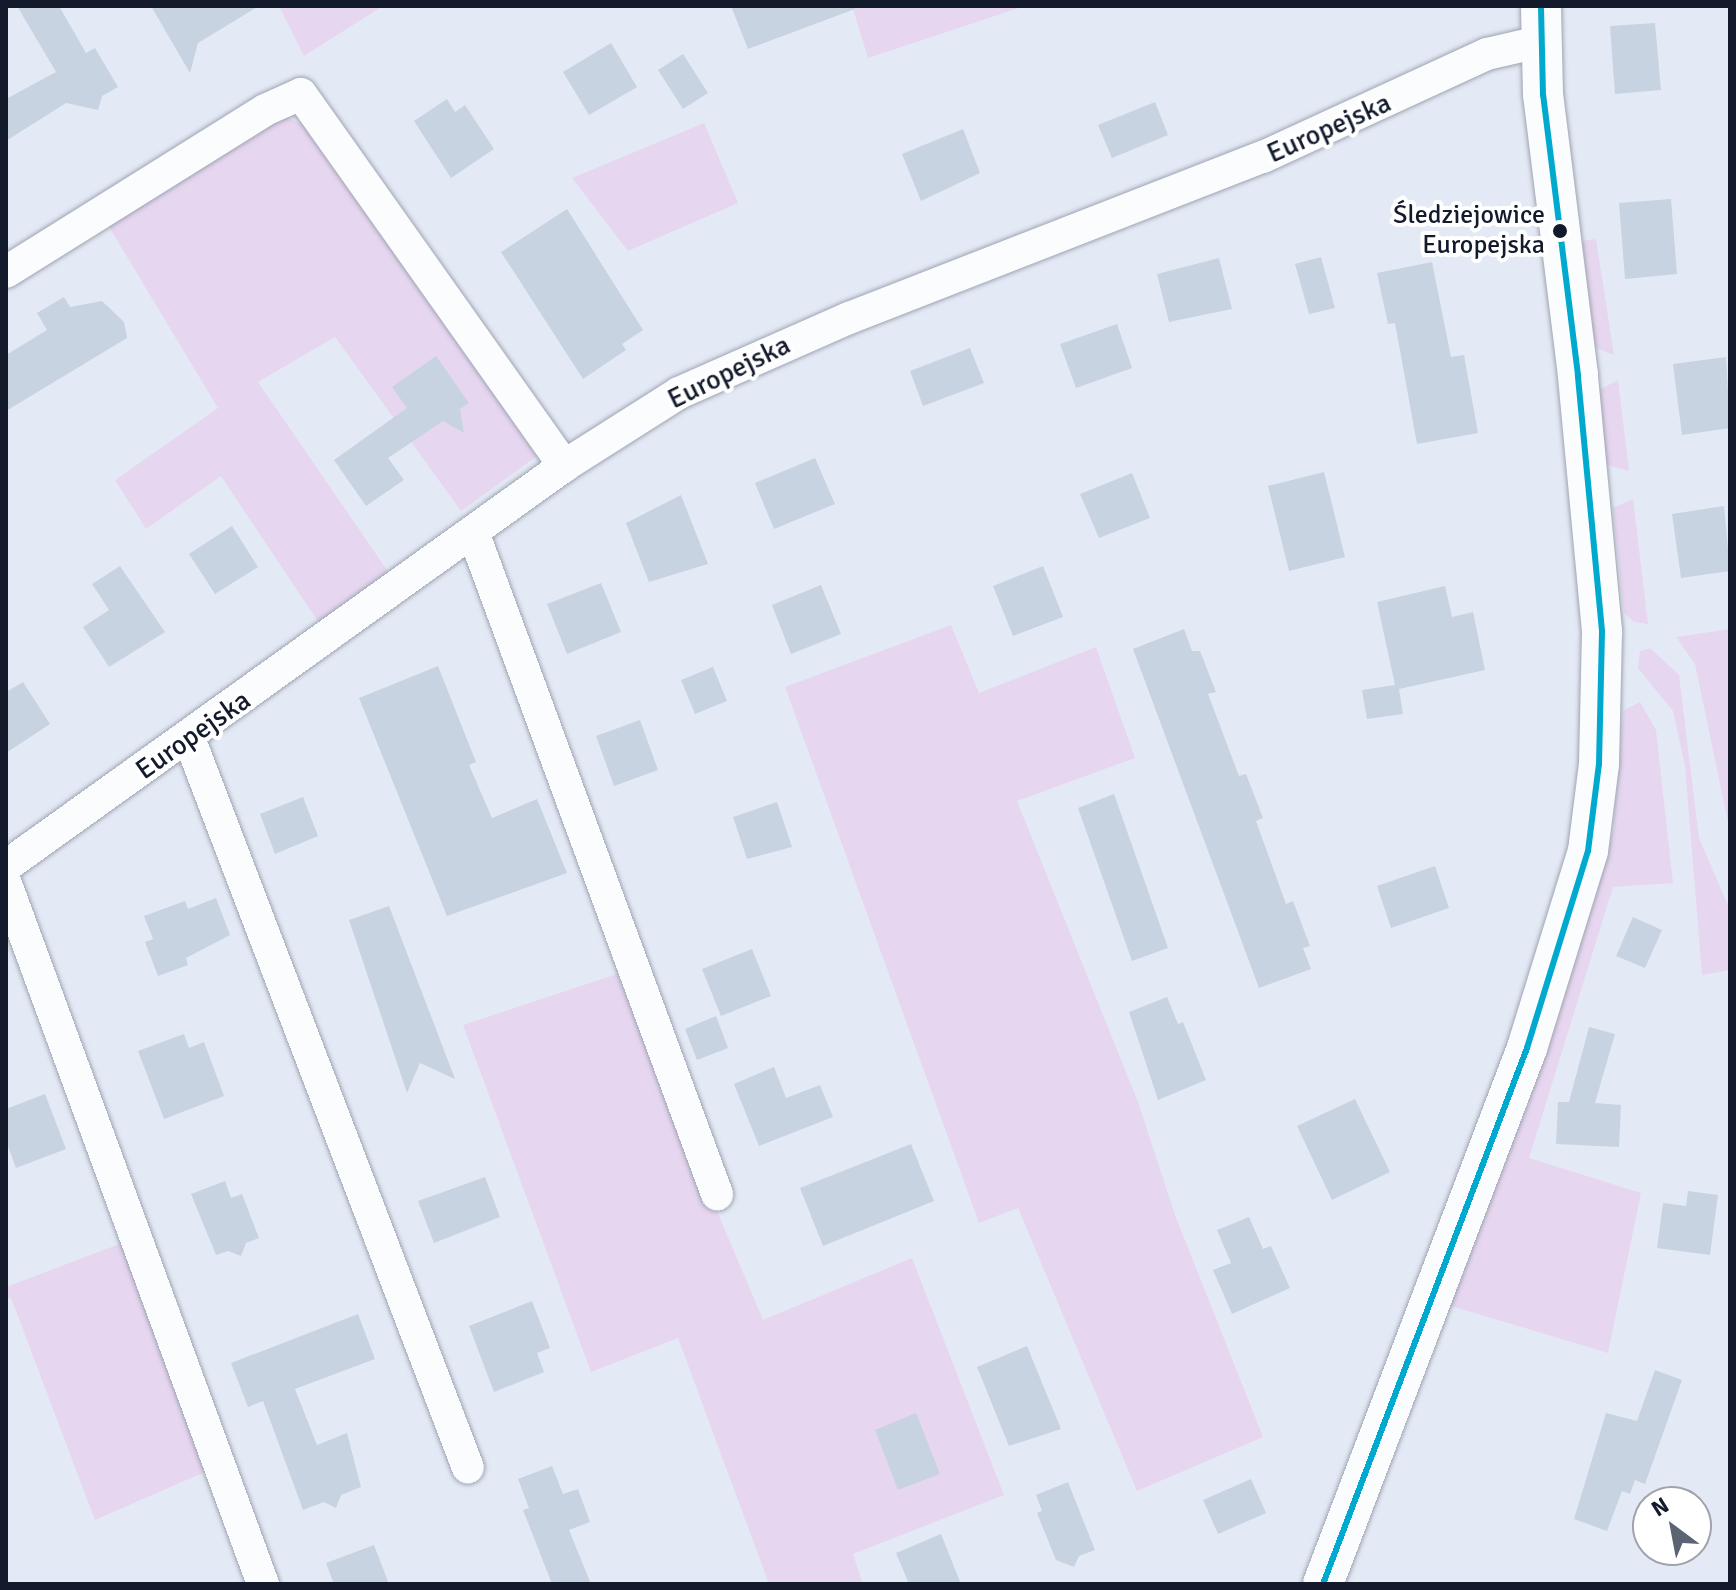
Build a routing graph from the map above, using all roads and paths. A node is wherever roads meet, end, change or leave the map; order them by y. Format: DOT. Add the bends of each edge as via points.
graph roads {
  1 [pos="1540,24"];
  2 [pos="6,272"];
  3 [pos="564,466"];
  4 [pos="473,532"];
  5 [pos="189,738"];
  6 [pos="6,866"];
  7 [pos="6,884"];
  8 [pos="717,1194"];
  9 [pos="468,1468"];
  10 [pos="263,1584"];
  11 [pos="1323,1584"];
  1 -- 3 [label="street, Europejska" via="1487,54 1263,157 719,372"];
  1 -- 11 [label="street" via="1602,631 1599,764 1588,851 1527,1048"];
  2 -- 3 [label="street" via="265,110 301,94"];
  3 -- 4 [label="street, Europejska"];
  4 -- 5 [label="street, Europejska"];
  4 -- 8 [label="street"];
  5 -- 6 [label="street, Europejska"];
  5 -- 9 [label="street"];
  7 -- 10 [label="street"];
}
